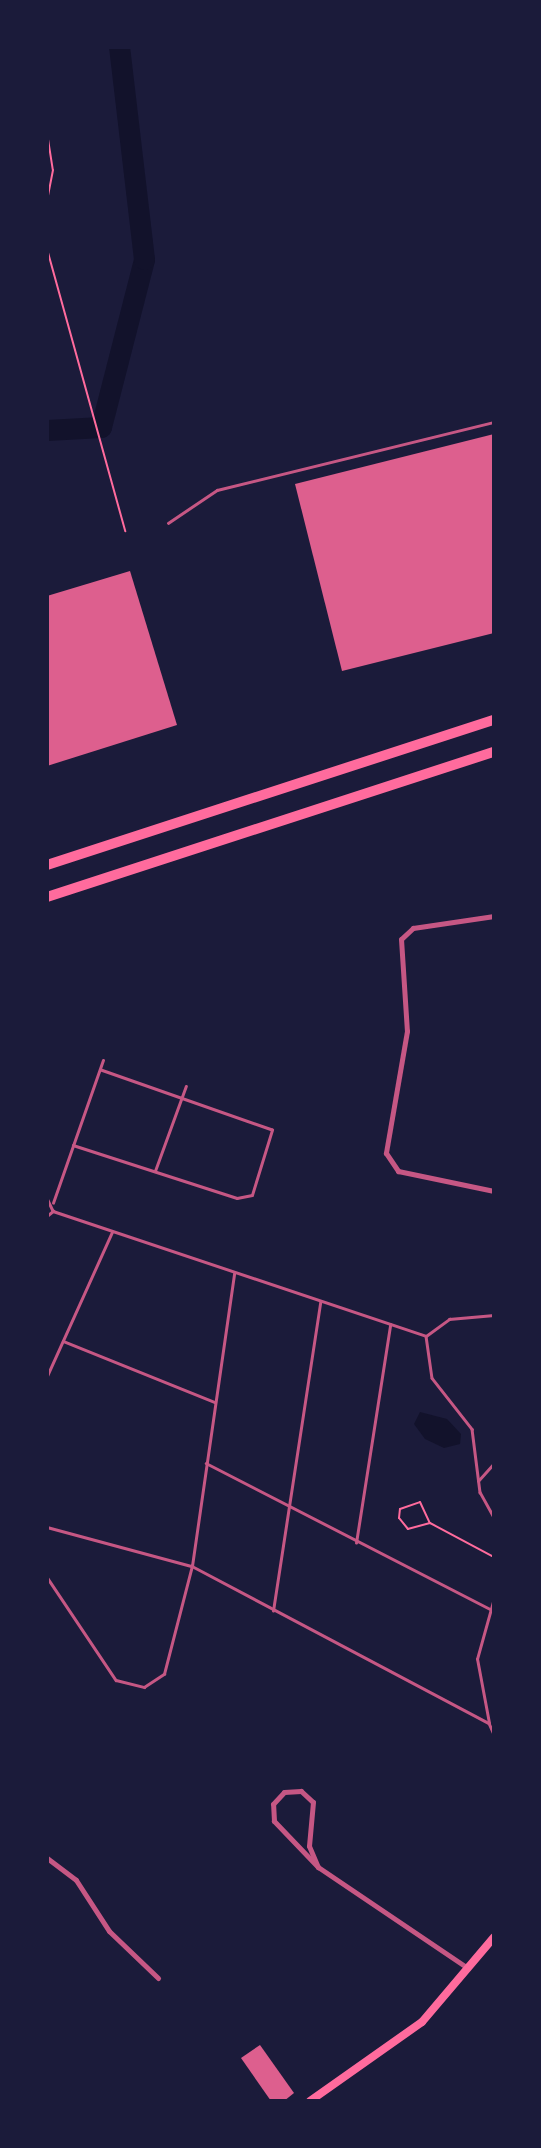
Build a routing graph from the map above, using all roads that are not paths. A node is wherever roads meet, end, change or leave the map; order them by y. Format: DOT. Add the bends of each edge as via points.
graph roads {
  1 [pos="494,422"];
  2 [pos="168,523"];
  3 [pos="494,720"];
  4 [pos="494,752"];
  5 [pos="47,865"];
  6 [pos="47,897"];
  7 [pos="494,916"];
  8 [pos="103,1060"];
  9 [pos="101,1070"];
  10 [pos="187,1086"];
  11 [pos="183,1097"];
  12 [pos="73,1145"];
  13 [pos="155,1171"];
  14 [pos="494,1191"];
  15 [pos="47,1198"];
  16 [pos="53,1203"];
  17 [pos="53,1211"];
  18 [pos="47,1216"];
  19 [pos="112,1232"];
  20 [pos="234,1274"];
  21 [pos="320,1303"];
  22 [pos="494,1315"];
  23 [pos="390,1325"];
  24 [pos="426,1336"];
  25 [pos="63,1341"];
  26 [pos="47,1376"];
  27 [pos="215,1402"];
  28 [pos="206,1463"];
  29 [pos="494,1463"];
  30 [pos="478,1480"];
  31 [pos="288,1508"];
  32 [pos="494,1517"];
  33 [pos="47,1527"];
  34 [pos="356,1544"];
  35 [pos="192,1566"];
  36 [pos="47,1577"];
  37 [pos="494,1598"];
  38 [pos="490,1609"];
  39 [pos="273,1612"];
  40 [pos="489,1723"];
  41 [pos="494,1734"];
  42 [pos="47,1858"];
  43 [pos="318,1867"];
  44 [pos="494,1937"];
  45 [pos="471,1970"];
  46 [pos="158,1978"];
  47 [pos="310,2101"];
  1 -- 2 [label="lane" via="217,490"];
  3 -- 5 [label="highway"];
  4 -- 6 [label="highway"];
  7 -- 14 [label="street" via="414,928 403,936 407,1031 389,1164"];
  8 -- 9 [label="lane"];
  9 -- 11 [label="lane"];
  9 -- 12 [label="lane"];
  10 -- 11 [label="lane"];
  11 -- 13 [label="lane"];
  11 -- 13 [label="lane" via="272,1130 246,1199"];
  12 -- 13 [label="lane"];
  12 -- 16 [label="lane"];
  15 -- 16 [label="lane"];
  16 -- 17 [label="lane"];
  17 -- 18 [label="lane"];
  17 -- 19 [label="lane"];
  19 -- 20 [label="lane"];
  19 -- 25 [label="lane"];
  20 -- 21 [label="lane"];
  20 -- 27 [label="lane"];
  21 -- 23 [label="lane"];
  21 -- 31 [label="lane"];
  22 -- 24 [label="lane" via="449,1319"];
  23 -- 24 [label="lane"];
  23 -- 34 [label="lane"];
  24 -- 30 [label="lane" via="432,1378 472,1429"];
  25 -- 26 [label="lane"];
  25 -- 27 [label="lane"];
  27 -- 28 [label="lane"];
  28 -- 31 [label="lane"];
  28 -- 35 [label="lane"];
  29 -- 30 [label="lane"];
  30 -- 32 [label="lane"];
  31 -- 34 [label="lane"];
  31 -- 39 [label="lane"];
  33 -- 35 [label="lane"];
  34 -- 38 [label="lane"];
  35 -- 36 [label="lane" via="168,1667 144,1687 112,1677"];
  35 -- 39 [label="lane"];
  37 -- 38 [label="lane"];
  38 -- 40 [label="lane" via="477,1659"];
  39 -- 40 [label="lane"];
  40 -- 41 [label="lane"];
  42 -- 46 [label="street" via="76,1880 109,1931"];
  43 -- 43 [label="street" via="309,1846 313,1802 301,1791 284,1792 273,1804 274,1821"];
  43 -- 45 [label="street"];
  44 -- 45 [label="main road"];
  45 -- 47 [label="main road" via="412,2030"];
}
